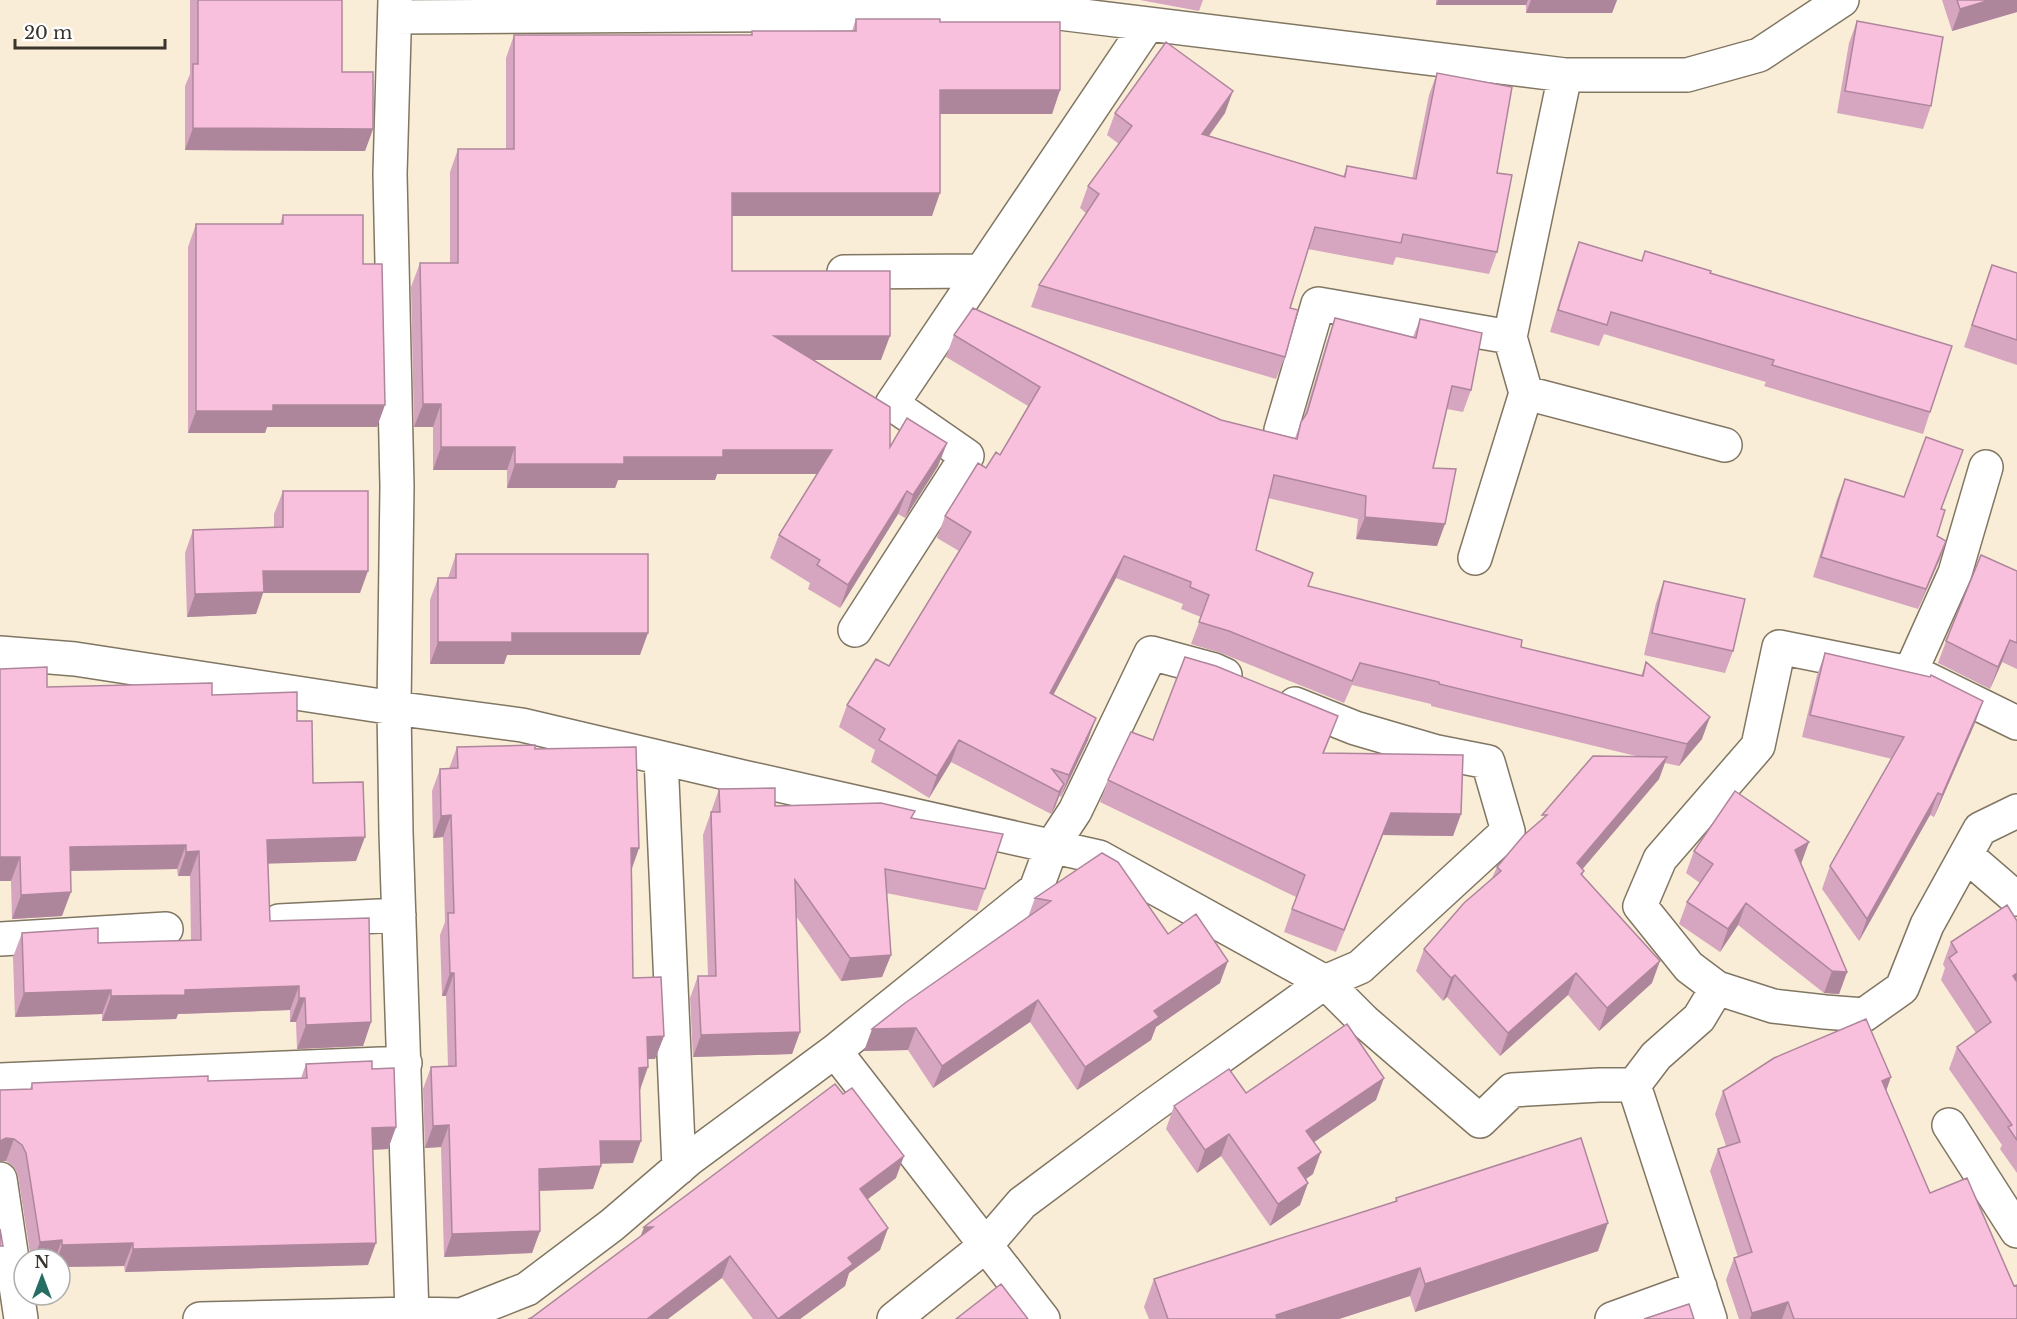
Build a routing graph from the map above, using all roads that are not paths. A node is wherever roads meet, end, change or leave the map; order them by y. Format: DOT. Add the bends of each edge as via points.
graph roads {
  1 [pos="1842,0"];
  2 [pos="395,9"];
  3 [pos="1148,24"];
  4 [pos="1565,75"];
  5 [pos="981,271"];
  6 [pos="810,273"];
  7 [pos="1510,337"];
  8 [pos="1526,393"];
  9 [pos="1281,430"];
  10 [pos="1725,445"];
  11 [pos="1986,467"];
  12 [pos="1475,558"];
  13 [pos="855,630"];
  14 [pos="0,652"];
  15 [pos="1910,673"];
  16 [pos="394,708"];
  17 [pos="2017,723"];
  18 [pos="661,758"];
  19 [pos="2017,811"];
  20 [pos="1052,846"];
  21 [pos="1966,855"];
  22 [pos="2017,899"];
  23 [pos="399,915"];
  24 [pos="279,921"];
  25 [pos="166,929"];
  26 [pos="0,939"];
  27 [pos="1325,982"];
  28 [pos="1717,988"];
  29 [pos="835,1051"];
  30 [pos="405,1063"];
  31 [pos="0,1080"];
  32 [pos="1634,1085"];
  33 [pos="1949,1125"];
  34 [pos="679,1168"];
  35 [pos="0,1179"];
  36 [pos="2017,1231"];
  37 [pos="985,1246"];
  38 [pos="1700,1287"];
  39 [pos="412,1314"];
  40 [pos="21,1319"];
  41 [pos="200,1319"];
  42 [pos="894,1319"];
  43 [pos="1043,1319"];
  44 [pos="1611,1319"];
  45 [pos="1710,1319"];
  1 -- 4 [label="street" via="1759,55 1687,75"];
  2 -- 3 [label="street" via="1059,13"];
  2 -- 16 [label="street" via="390,174 397,486"];
  3 -- 4 [label="street"];
  3 -- 5 [label="street"];
  4 -- 7 [label="street"];
  5 -- 6 [label="street"];
  5 -- 13 [label="street" via="892,404 967,456"];
  7 -- 8 [label="street"];
  7 -- 9 [label="street" via="1318,304"];
  8 -- 10 [label="street"];
  8 -- 12 [label="street"];
  11 -- 15 [label="street" via="1955,573"];
  14 -- 16 [label="street" via="87,661"];
  15 -- 17 [label="street"];
  15 -- 28 [label="street" via="1779,647 1758,746 1660,859 1640,906 1689,967"];
  16 -- 18 [label="street" via="522,725"];
  16 -- 23 [label="street"];
  18 -- 20 [label="street"];
  18 -- 34 [label="street"];
  19 -- 21 [label="street" via="1980,830"];
  20 -- 27 [label="street" via="1099,857"];
  20 -- 27 [label="street" via="1075,811 1151,653 1214,670 1355,728 1488,762 1508,831 1360,967"];
  20 -- 29 [label="street" via="1036,889"];
  21 -- 22 [label="street"];
  21 -- 28 [label="street" via="1927,925 1902,988 1864,1015 1773,1006"];
  23 -- 24 [label="street"];
  23 -- 30 [label="street"];
  25 -- 26 [label="street"];
  27 -- 32 [label="street" via="1480,1121 1512,1090"];
  27 -- 37 [label="street" via="1022,1203"];
  28 -- 32 [label="street" via="1699,1018 1656,1056"];
  29 -- 34 [label="street"];
  29 -- 37 [label="street"];
  30 -- 31 [label="street"];
  30 -- 39 [label="street"];
  32 -- 38 [label="street"];
  33 -- 36 [label="street"];
  34 -- 39 [label="street" via="527,1289 461,1315"];
  35 -- 40 [label="street"];
  37 -- 42 [label="street"];
  37 -- 43 [label="street"];
  38 -- 44 [label="street"];
  38 -- 45 [label="street"];
  39 -- 41 [label="street"];
}
